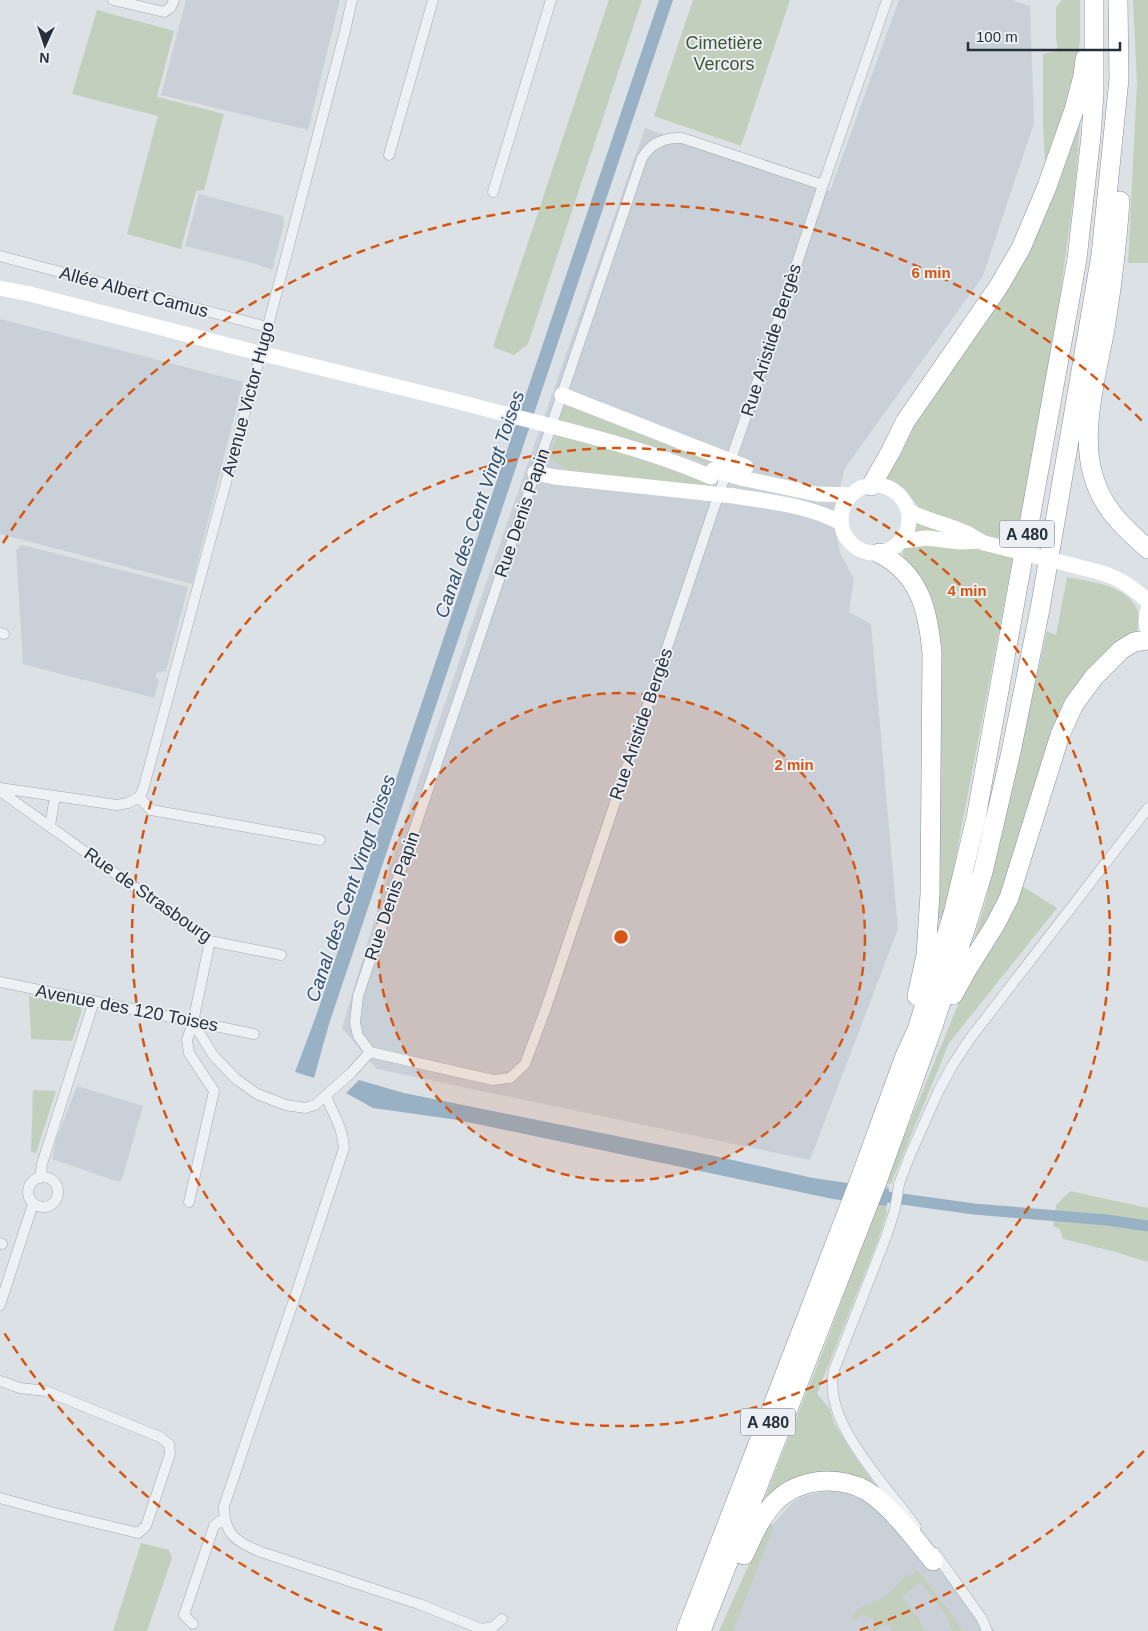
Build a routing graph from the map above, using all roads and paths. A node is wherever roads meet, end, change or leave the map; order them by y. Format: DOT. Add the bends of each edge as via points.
graph roads {
  1 [pos="113,0"];
  2 [pos="174,0"];
  3 [pos="352,0"];
  4 [pos="433,0"];
  5 [pos="550,0"];
  6 [pos="1094,0"];
  7 [pos="1118,0"];
  8 [pos="885,2"];
  9 [pos="1119,79"];
  10 [pos="389,155"];
  11 [pos="823,185"];
  12 [pos="493,192"];
  13 [pos="0,256"];
  14 [pos="0,286"];
  15 [pos="267,326"];
  16 [pos="562,395"];
  17 [pos="714,468"];
  18 [pos="535,472"];
  19 [pos="740,482"];
  20 [pos="871,486"];
  21 [pos="851,495"];
  22 [pos="908,511"];
  23 [pos="841,523"];
  24 [pos="901,541"];
  25 [pos="981,542"];
  26 [pos="1148,549"];
  27 [pos="879,553"];
  28 [pos="1148,601"];
  29 [pos="1148,609"];
  30 [pos="1148,630"];
  31 [pos="1148,640"];
  32 [pos="0,789"];
  33 [pos="55,796"];
  34 [pos="139,797"];
  35 [pos="1148,808"];
  36 [pos="50,826"];
  37 [pos="320,840"];
  38 [pos="210,941"];
  39 [pos="281,955"];
  40 [pos="0,982"];
  41 [pos="94,1001"];
  42 [pos="193,1022"];
  43 [pos="932,1029"];
  44 [pos="254,1034"];
  45 [pos="370,1052"];
  46 [pos="905,1056"];
  47 [pos="326,1096"];
  48 [pos="40,1178"];
  49 [pos="869,1180"];
  50 [pos="189,1202"];
  51 [pos="33,1204"];
  52 [pos="856,1213"];
  53 [pos="0,1305"];
  54 [pos="0,1381"];
  55 [pos="877,1476"];
  56 [pos="0,1498"];
  57 [pos="224,1518"];
  58 [pos="933,1561"];
  59 [pos="502,1619"];
  60 [pos="193,1624"];
  61 [pos="686,1631"];
  62 [pos="701,1631"];
  63 [pos="709,1631"];
  64 [pos="981,1631"];
  65 [pos="987,1631"];
  1 -- 2 [label="street" via="164,12 172,7"];
  3 -- 15 [label="street, Avenue Victor Hugo"];
  4 -- 10 [label="street"];
  5 -- 12 [label="street"];
  6 -- 20 [label="highway" via="1083,76 1074,110 1021,248 999,286 905,422"];
  6 -- 46 [label="highway, A 480" via="1094,93 1087,174 1052,398 964,874 937,969"];
  7 -- 9 [label="highway, A 480"];
  8 -- 11 [label="street, Rue Aristide Bergès"];
  9 -- 26 [label="highway" via="1125,104 1119,213 1113,273 1088,428 1089,457 1098,490 1110,512"];
  9 -- 43 [label="highway, A 480" via="1102,255 1040,609 983,872"];
  11 -- 16 [label="street, Rue Denis Papin" via="682,138 654,144 639,164"];
  11 -- 45 [label="street, Rue Aristide Bergès" via="525,1064 510,1078 494,1080"];
  13 -- 15 [label="street, Allée Albert Camus"];
  14 -- 17 [label="main road, bridge" via="578,433 676,462"];
  15 -- 34 [label="street, Avenue Victor Hugo"];
  16 -- 17 [label="main road"];
  16 -- 18 [label="street, Rue Denis Papin"];
  17 -- 19 [label="main road"];
  17 -- 19 [label="main road, bridge"];
  18 -- 19 [label="main road, bridge" via="555,477 705,493"];
  18 -- 45 [label="street, Rue Denis Papin" via="358,996 355,1023 358,1036"];
  19 -- 21 [label="main road" via="817,494"];
  19 -- 23 [label="main road" via="790,505 824,514"];
  20 -- 21 [label="main road"];
  20 -- 22 [label="main road" via="883,486 894,492"];
  21 -- 23 [label="main road" via="843,508"];
  22 -- 24 [label="main road" via="908,527"];
  22 -- 25 [label="main road" via="965,532"];
  23 -- 27 [label="main road" via="847,540 856,548"];
  24 -- 25 [label="main road" via="927,538"];
  24 -- 27 [label="main road"];
  25 -- 28 [label="main road, bridge" via="1116,577"];
  27 -- 46 [label="highway" via="903,569 914,584 924,607 932,653 928,931"];
  29 -- 30 [label="main road"];
  31 -- 43 [label="highway" via="1134,642 1121,650 1094,677 1074,704 1060,735 1009,898 953,996 945,1016"];
  32 -- 33 [label="street"];
  32 -- 36 [label="street, Rue de Strasbourg"];
  33 -- 34 [label="street" via="117,805 128,804"];
  33 -- 36 [label="street"];
  34 -- 37 [label="street" via="151,810"];
  35 -- 55 [label="street" via="969,1040 925,1119 899,1184 886,1237 832,1378 832,1398 839,1418"];
  36 -- 38 [label="street, Rue de Strasbourg"];
  38 -- 39 [label="street, Rue de Strasbourg"];
  38 -- 42 [label="street"];
  40 -- 41 [label="street, Avenue des 120 Toises"];
  41 -- 42 [label="street, Avenue des 120 Toises"];
  41 -- 48 [label="street"];
  42 -- 44 [label="street, Avenue des 120 Toises"];
  42 -- 47 [label="street" via="213,1056 257,1094 286,1105 306,1108"];
  42 -- 50 [label="street" via="187,1040 189,1053 214,1091"];
  43 -- 49 [label="highway, A 480"];
  45 -- 47 [label="street"];
  46 -- 49 [label="highway, A 480"];
  47 -- 57 [label="street" via="344,1136 344,1148 224,1506"];
  48 -- 51 [label="street" via="28,1188 28,1197"];
  48 -- 51 [label="street" via="55,1182 58,1198 48,1207"];
  49 -- 52 [label="highway, A 480"];
  51 -- 53 [label="street"];
  52 -- 61 [label="highway, A 480"];
  52 -- 62 [label="highway, A 480"];
  54 -- 56 [label="street" via="20,1388 46,1391 160,1437 169,1444 170,1454 146,1526 138,1533"];
  55 -- 58 [label="street"];
  55 -- 65 [label="street" via="977,1612"];
  57 -- 59 [label="street" via="230,1533 243,1545 261,1552 419,1604 481,1629 493,1628"];
  57 -- 60 [label="street" via="214,1526 184,1615"];
  58 -- 63 [label="highway" via="886,1507 866,1491 840,1482 807,1483 787,1492 763,1516"];
  58 -- 64 [label="street" via="977,1620"];
}
